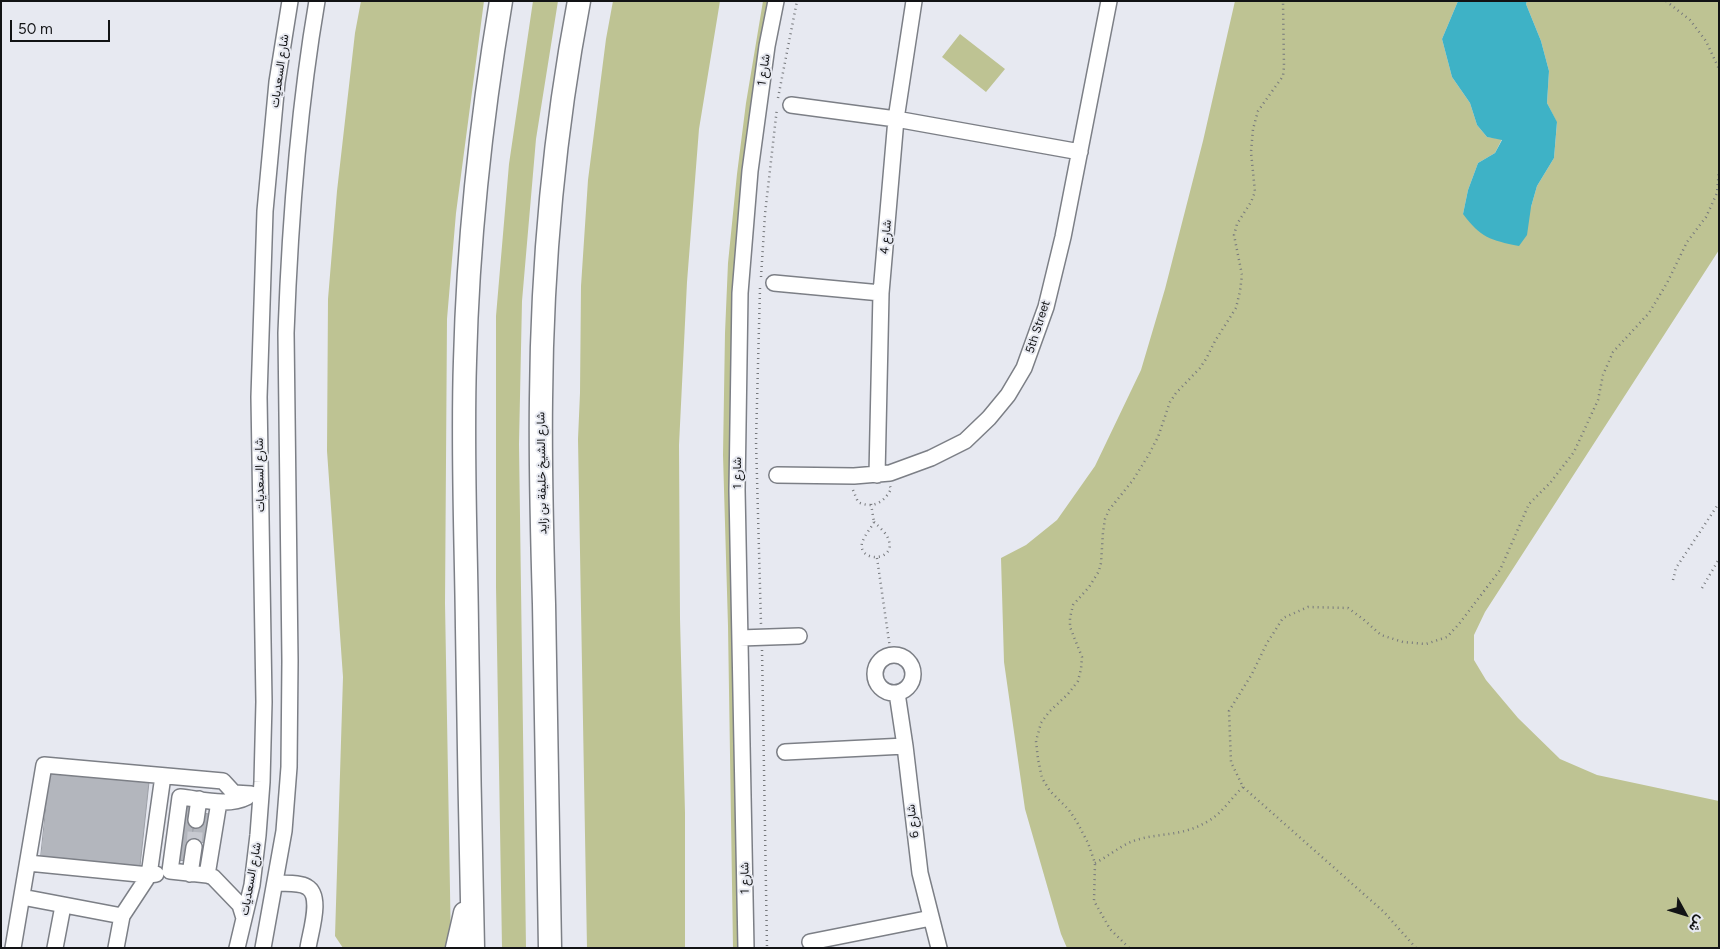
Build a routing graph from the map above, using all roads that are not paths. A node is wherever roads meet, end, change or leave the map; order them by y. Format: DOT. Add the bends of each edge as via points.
graph roads {
  1 [pos="290,1"];
  2 [pos="317,1"];
  3 [pos="501,1"];
  4 [pos="579,1"];
  5 [pos="776,1"];
  6 [pos="914,1"];
  7 [pos="1110,1"];
  8 [pos="791,105"];
  9 [pos="896,120"];
  10 [pos="1080,152"];
  11 [pos="774,283"];
  12 [pos="881,293"];
  13 [pos="777,475"];
  14 [pos="883,478"];
  15 [pos="799,636"];
  16 [pos="740,638"];
  17 [pos="897,693"];
  18 [pos="905,746"];
  19 [pos="785,752"];
  20 [pos="163,776"];
  21 [pos="262,782"];
  22 [pos="251,794"];
  23 [pos="199,799"];
  24 [pos="219,802"];
  25 [pos="196,820"];
  26 [pos="194,847"];
  27 [pos="28,863"];
  28 [pos="170,871"];
  29 [pos="190,874"];
  30 [pos="149,875"];
  31 [pos="207,875"];
  32 [pos="276,883"];
  33 [pos="472,893"];
  34 [pos="22,898"];
  35 [pos="63,906"];
  36 [pos="122,916"];
  37 [pos="244,918"];
  38 [pos="930,918"];
  39 [pos="810,942"];
  40 [pos="313,946"];
  41 [pos="13,948"];
  42 [pos="55,948"];
  43 [pos="116,948"];
  44 [pos="237,948"];
  45 [pos="263,948"];
  46 [pos="457,948"];
  47 [pos="474,948"];
  48 [pos="550,948"];
  49 [pos="746,948"];
  50 [pos="939,948"];
  1 -- 21 [label="street, شارع السعديات" via="277,82 265,211 259,397 264,672"];
  2 -- 32 [label="street, شارع السعديات" via="298,148 288,288 290,767"];
  3 -- 33 [label="highway" via="477,171 465,363"];
  4 -- 48 [label="highway, شارع الشيخ خليفة بن زايد" via="549,227 542,335 541,472"];
  5 -- 16 [label="street, شارع 1" via="750,171 740,294 737,490"];
  6 -- 9 [label="street, شارع 4"];
  7 -- 10 [label="street, 5th Street"];
  8 -- 9 [label="street"];
  9 -- 10 [label="street"];
  9 -- 12 [label="street, شارع 4"];
  10 -- 14 [label="street, 5th Street" via="1046,307 1024,368 1008,395 990,418 965,441"];
  11 -- 12 [label="street"];
  12 -- 14 [label="street, شارع 4"];
  13 -- 14 [label="street, 5th Street"];
  15 -- 16 [label="street"];
  16 -- 49 [label="street, شارع 1"];
  17 -- 17 [label="street" via="879,686 875,674 884,657 891,655 903,656 914,671 912,683"];
  17 -- 18 [label="street, شارع 6"];
  18 -- 19 [label="street"];
  18 -- 38 [label="street, شارع 6" via="920,873"];
  20 -- 22 [label="street" via="223,781 234,793"];
  20 -- 27 [label="street" via="44,765"];
  20 -- 30 [label="street"];
  21 -- 22 [label="street"];
  21 -- 37 [label="street, شارع السعديات" via="255,864"];
  22 -- 24 [label="street" via="237,801"];
  23 -- 24 [label="street"];
  23 -- 25 [label="street"];
  23 -- 28 [label="street" via="180,797"];
  24 -- 31 [label="street"];
  26 -- 29 [label="street"];
  27 -- 30 [label="street"];
  27 -- 34 [label="street"];
  28 -- 29 [label="street"];
  28 -- 30 [label="street"];
  29 -- 31 [label="street"];
  30 -- 36 [label="street"];
  31 -- 37 [label="street" via="213,877 240,905"];
  32 -- 40 [label="street" via="304,886 314,894"];
  32 -- 45 [label="street, شارع السعديات"];
  33 -- 46 [label="highway"];
  33 -- 47 [label="highway"];
  34 -- 35 [label="street"];
  34 -- 41 [label="street"];
  35 -- 36 [label="street"];
  35 -- 42 [label="street"];
  36 -- 43 [label="street"];
  37 -- 44 [label="street, شارع السعديات"];
  38 -- 39 [label="street"];
  38 -- 50 [label="street, شارع 6"];
}
